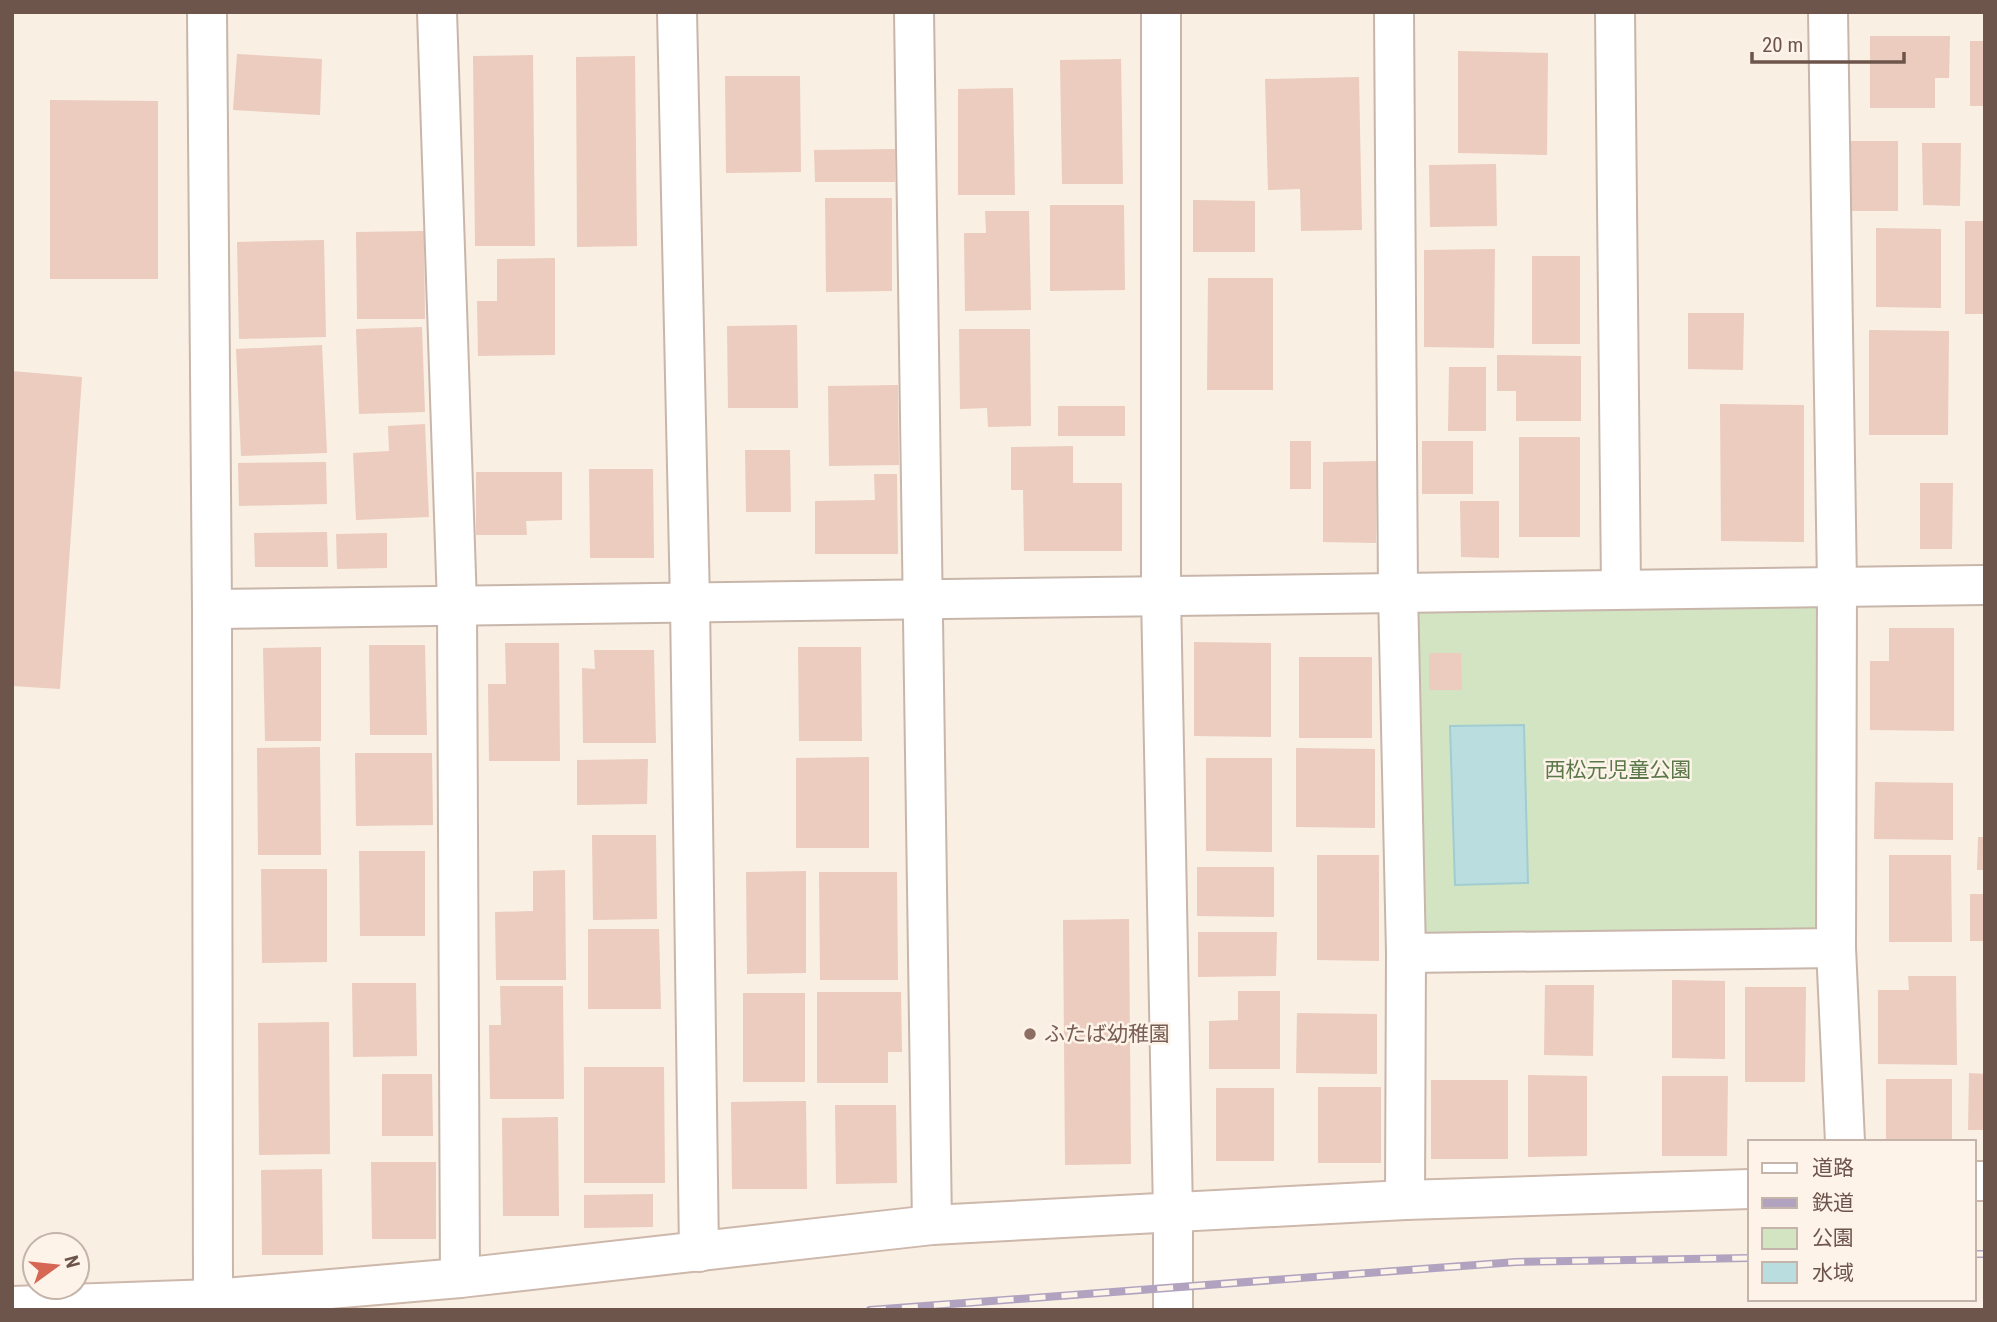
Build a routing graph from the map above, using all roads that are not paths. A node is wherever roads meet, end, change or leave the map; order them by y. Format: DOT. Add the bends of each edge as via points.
graph roads {
  1 [pos="207,12"];
  2 [pos="437,12"];
  3 [pos="677,12"];
  4 [pos="914,12"];
  5 [pos="1161,12"];
  6 [pos="1394,12"];
  7 [pos="1615,12"];
  8 [pos="1828,12"];
  9 [pos="1985,585"];
  10 [pos="1837,586"];
  11 [pos="1621,588"];
  12 [pos="1398,591"];
  13 [pos="1161,594"];
  14 [pos="924,600"];
  15 [pos="690,603"];
  16 [pos="457,605"];
  17 [pos="212,609"];
  18 [pos="1836,948"];
  19 [pos="1406,953"];
  20 [pos="1845,1140"];
  21 [pos="1748,1189"];
  22 [pos="1405,1200"];
  23 [pos="1173,1213"];
  24 [pos="932,1225"];
  25 [pos="699,1252"];
  26 [pos="460,1278"];
  27 [pos="214,1299"];
  28 [pos="12,1306"];
  29 [pos="1173,1310"];
  1 -- 17 [label="street"];
  2 -- 16 [label="street"];
  3 -- 15 [label="street"];
  4 -- 14 [label="street"];
  5 -- 13 [label="street"];
  6 -- 12 [label="street"];
  7 -- 11 [label="street"];
  8 -- 10 [label="street"];
  9 -- 10 [label="street"];
  10 -- 11 [label="street"];
  10 -- 18 [label="street"];
  11 -- 12 [label="street"];
  12 -- 13 [label="street"];
  12 -- 19 [label="street"];
  13 -- 14 [label="street"];
  13 -- 23 [label="street"];
  14 -- 15 [label="street"];
  14 -- 24 [label="street"];
  15 -- 16 [label="street"];
  15 -- 25 [label="street"];
  16 -- 17 [label="street"];
  16 -- 26 [label="street"];
  17 -- 27 [label="street"];
  18 -- 19 [label="street"];
  18 -- 20 [label="street"];
  19 -- 22 [label="street"];
  21 -- 22 [label="street"];
  22 -- 23 [label="street"];
  23 -- 24 [label="street"];
  23 -- 29 [label="street"];
  24 -- 25 [label="street"];
  25 -- 26 [label="street"];
  26 -- 27 [label="street"];
  27 -- 28 [label="street"];
}
